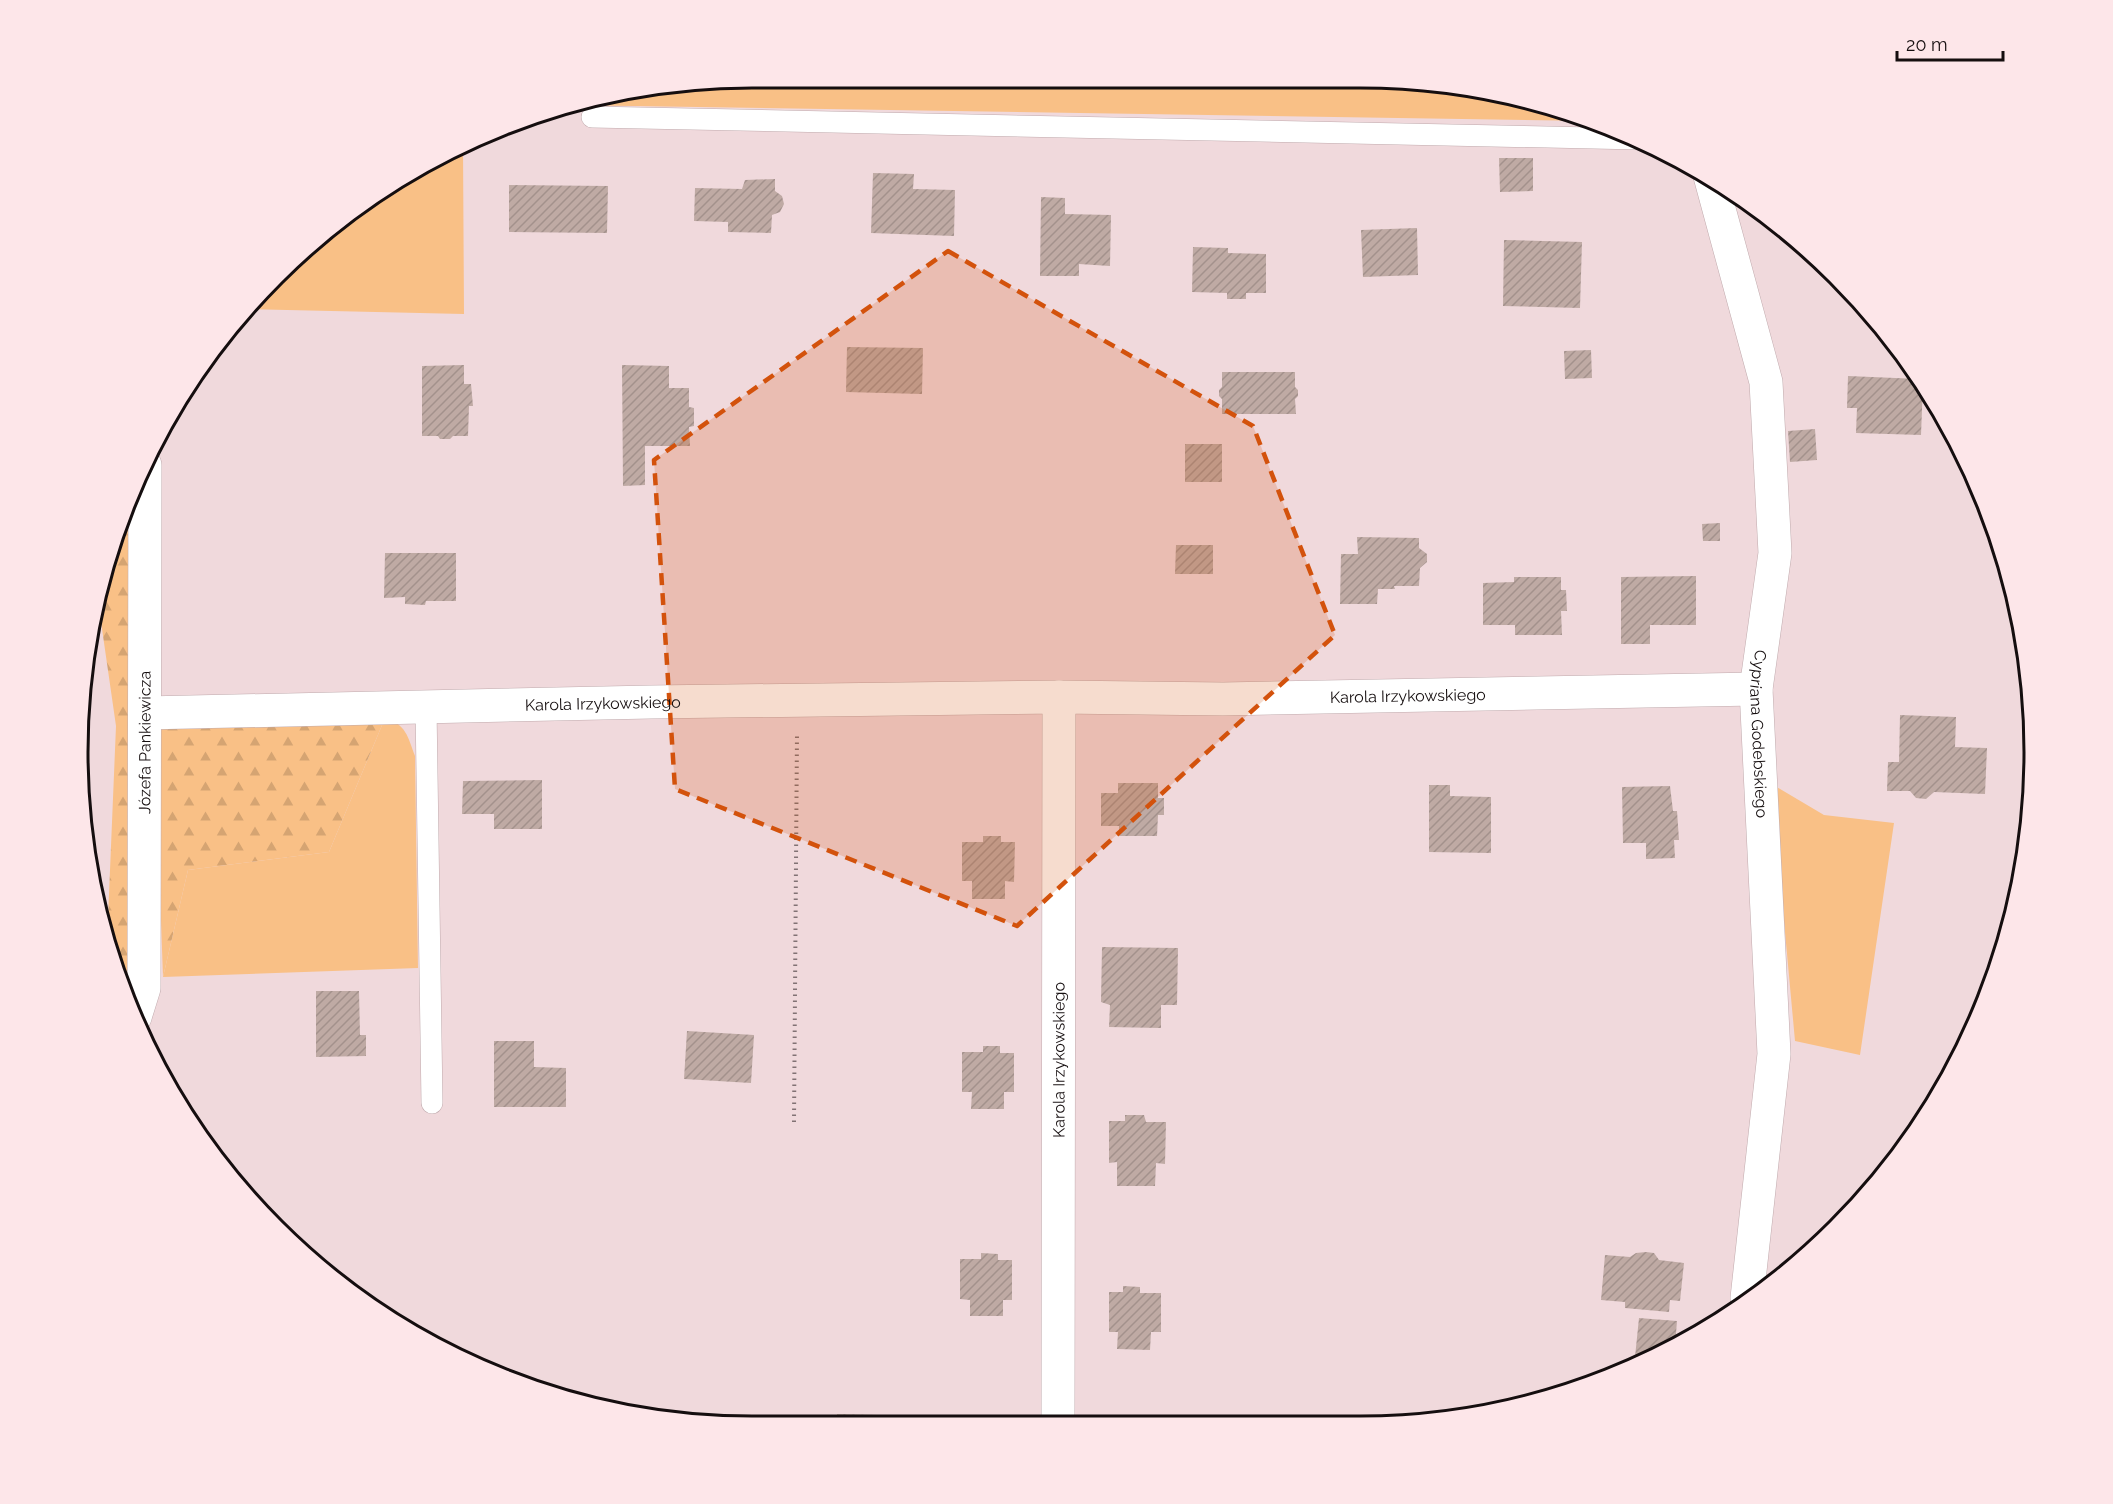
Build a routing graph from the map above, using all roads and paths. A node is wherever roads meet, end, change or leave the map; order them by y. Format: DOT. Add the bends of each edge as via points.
graph roads {
  1 [pos="592,117"];
  2 [pos="1616,139"];
  3 [pos="1714,190"];
  4 [pos="145,485"];
  5 [pos="1756,689"];
  6 [pos="1059,697"];
  7 [pos="798,700"];
  8 [pos="426,707"];
  9 [pos="145,713"];
  10 [pos="139,1005"];
  11 [pos="432,1103"];
  12 [pos="794,1122"];
  13 [pos="1748,1291"];
  14 [pos="1058,1416"];
  1 -- 2 [label="lane"];
  3 -- 5 [label="street, Cypriana Godebskiego" via="1766,382 1775,553"];
  4 -- 9 [label="street, Józefa Pankiewicza"];
  5 -- 6 [label="street, Karola Irzykowskiego" via="1223,699"];
  5 -- 13 [label="street, Cypriana Godebskiego" via="1774,1054"];
  6 -- 7 [label="street, Karola Irzykowskiego"];
  6 -- 14 [label="street, Karola Irzykowskiego"];
  7 -- 8 [label="street, Karola Irzykowskiego"];
  7 -- 12 [label="path"];
  8 -- 9 [label="street, Karola Irzykowskiego"];
  8 -- 11 [label="lane"];
  9 -- 10 [label="street, Józefa Pankiewicza" via="144,988"];
}
